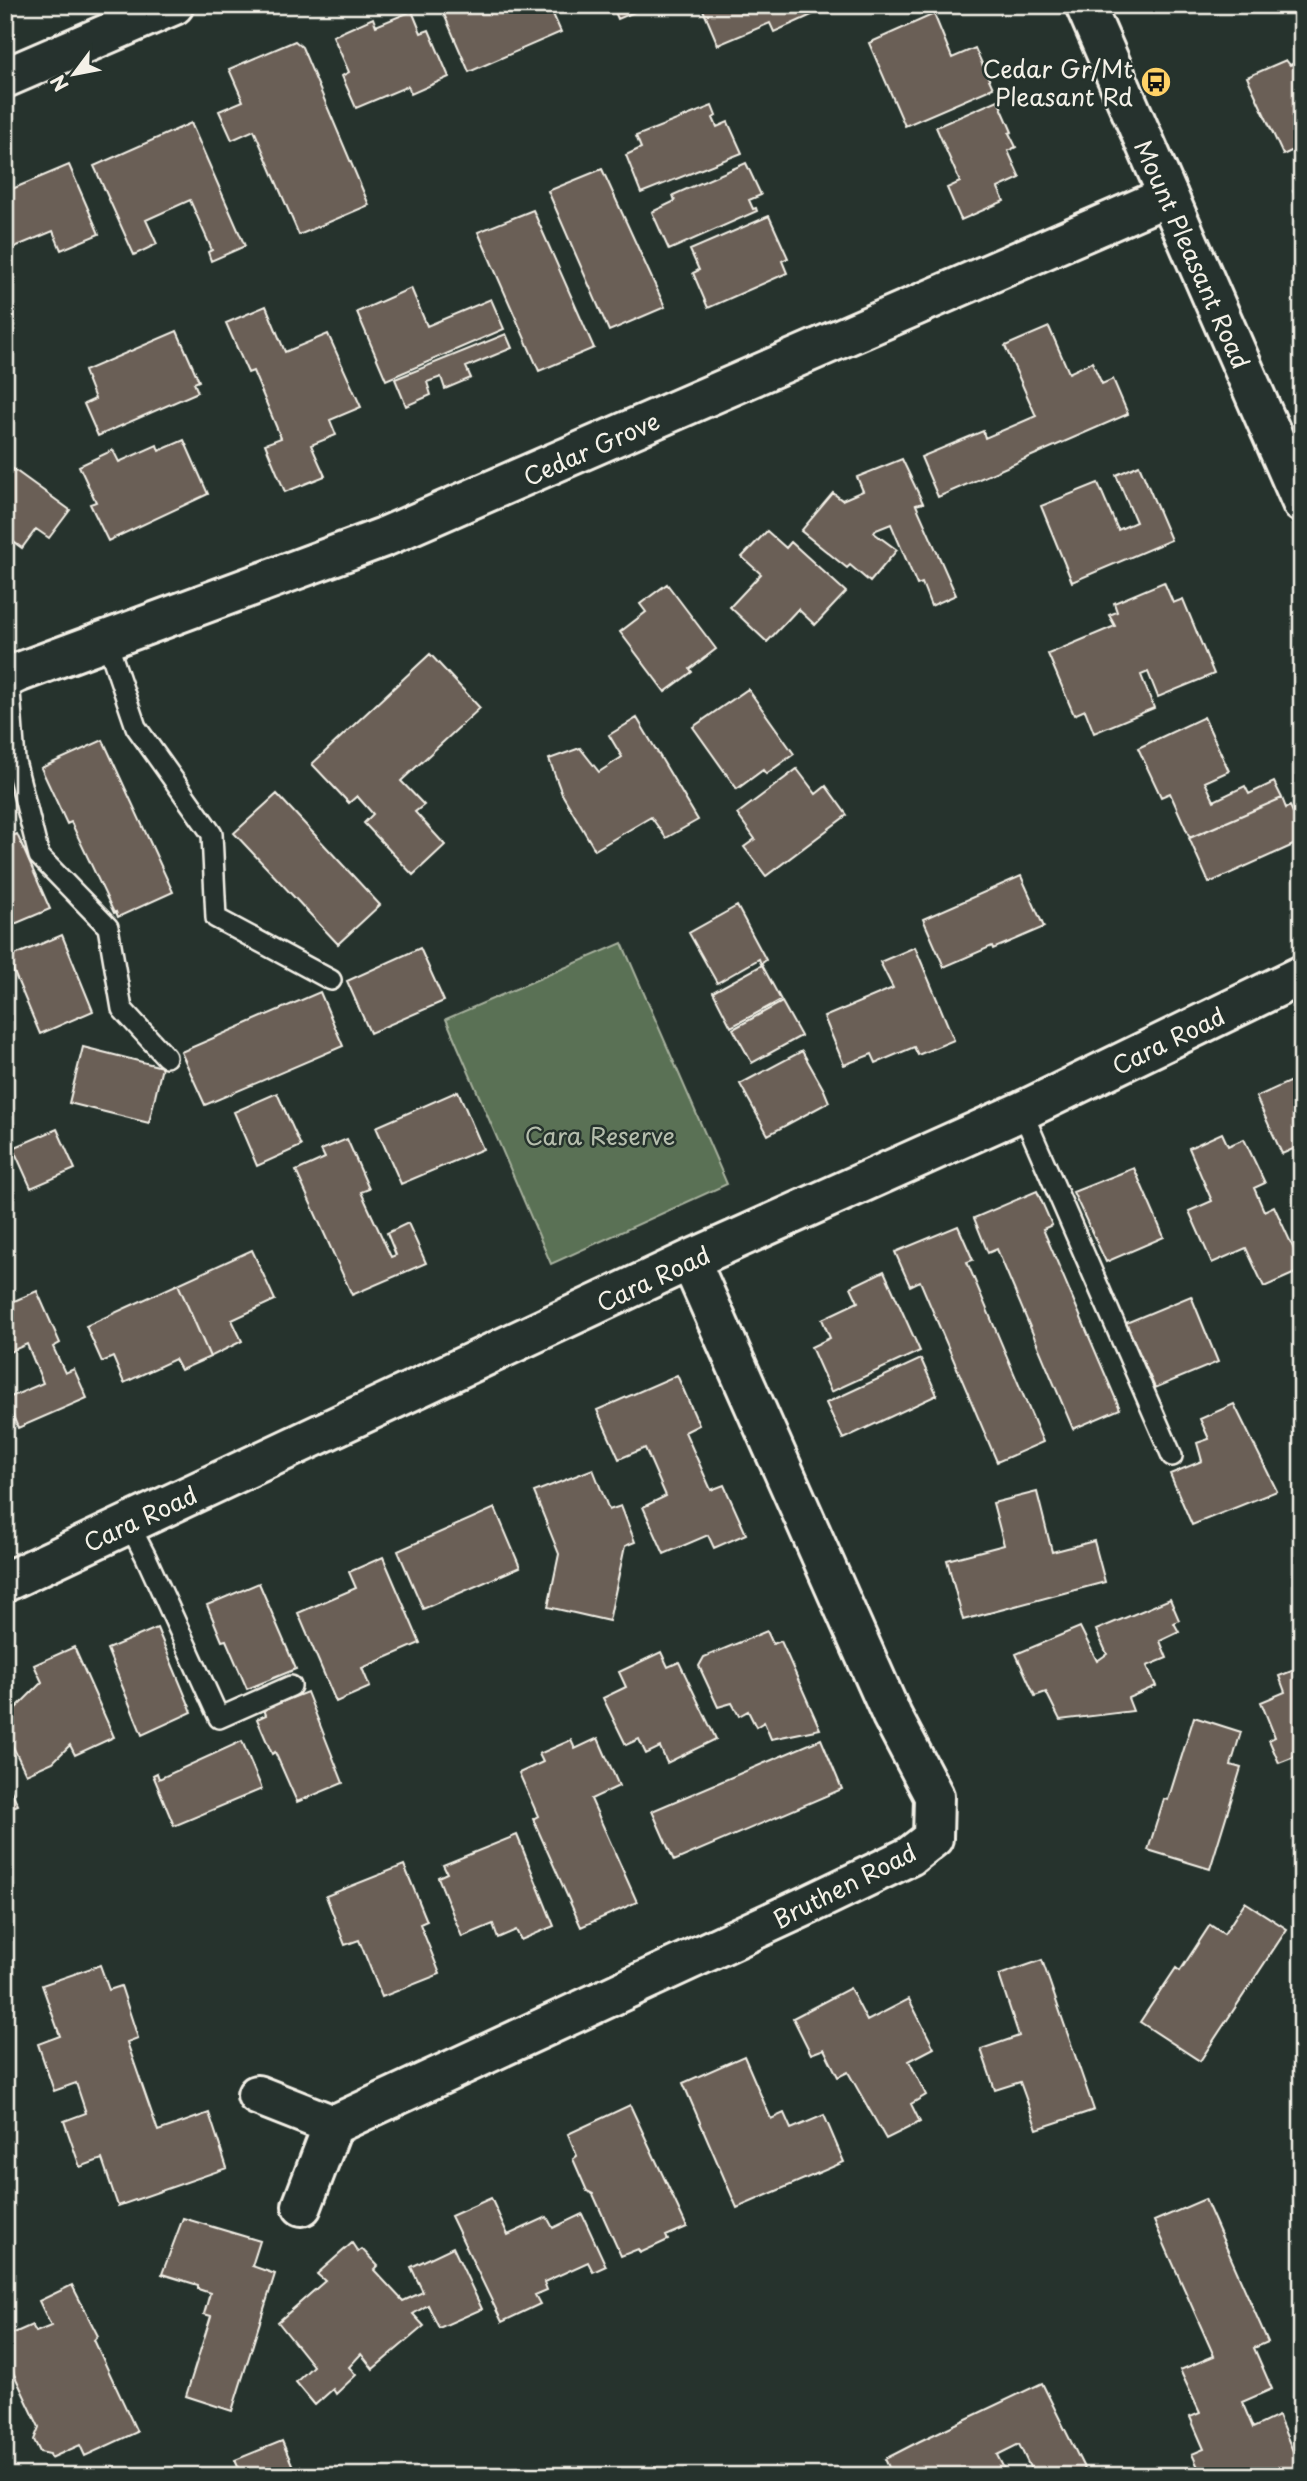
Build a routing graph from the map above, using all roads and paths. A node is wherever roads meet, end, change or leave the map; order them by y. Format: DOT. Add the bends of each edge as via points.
graph roads {
  1 [pos="174,5"];
  2 [pos="1085,5"];
  3 [pos="5,78"];
  4 [pos="1168,196"];
  5 [pos="1301,501"];
  6 [pos="106,639"];
  7 [pos="7,678"];
  8 [pos="1302,975"];
  9 [pos="331,980"];
  10 [pos="166,1057"];
  11 [pos="1022,1111"];
  12 [pos="690,1260"];
  13 [pos="1172,1456"];
  14 [pos="129,1524"];
  15 [pos="5,1582"];
  16 [pos="291,1686"];
  17 [pos="257,2095"];
  18 [pos="333,2125"];
  19 [pos="302,2206"];
  1 -- 3 [label="street"];
  2 -- 4 [label="street, Mount Pleasant Road"];
  4 -- 5 [label="street, Mount Pleasant Road"];
  4 -- 6 [label="street, Cedar Grove" via="384,537"];
  6 -- 7 [label="street, Cedar Grove"];
  6 -- 9 [label="lane" via="136,727 212,834 216,918"];
  7 -- 10 [label="lane" via="15,761 39,856 108,927 122,1009"];
  8 -- 11 [label="street, Cara Road"];
  11 -- 12 [label="street, Cara Road"];
  11 -- 13 [label="lane"];
  12 -- 14 [label="street, Cara Road"];
  12 -- 18 [label="street, Bruthen Road" via="892,1716 934,1796 933,1839 910,1856 806,1906"];
  14 -- 15 [label="street, Cara Road"];
  14 -- 16 [label="lane" via="219,1718"];
  17 -- 18 [label="street"];
  18 -- 19 [label="street"];
}
